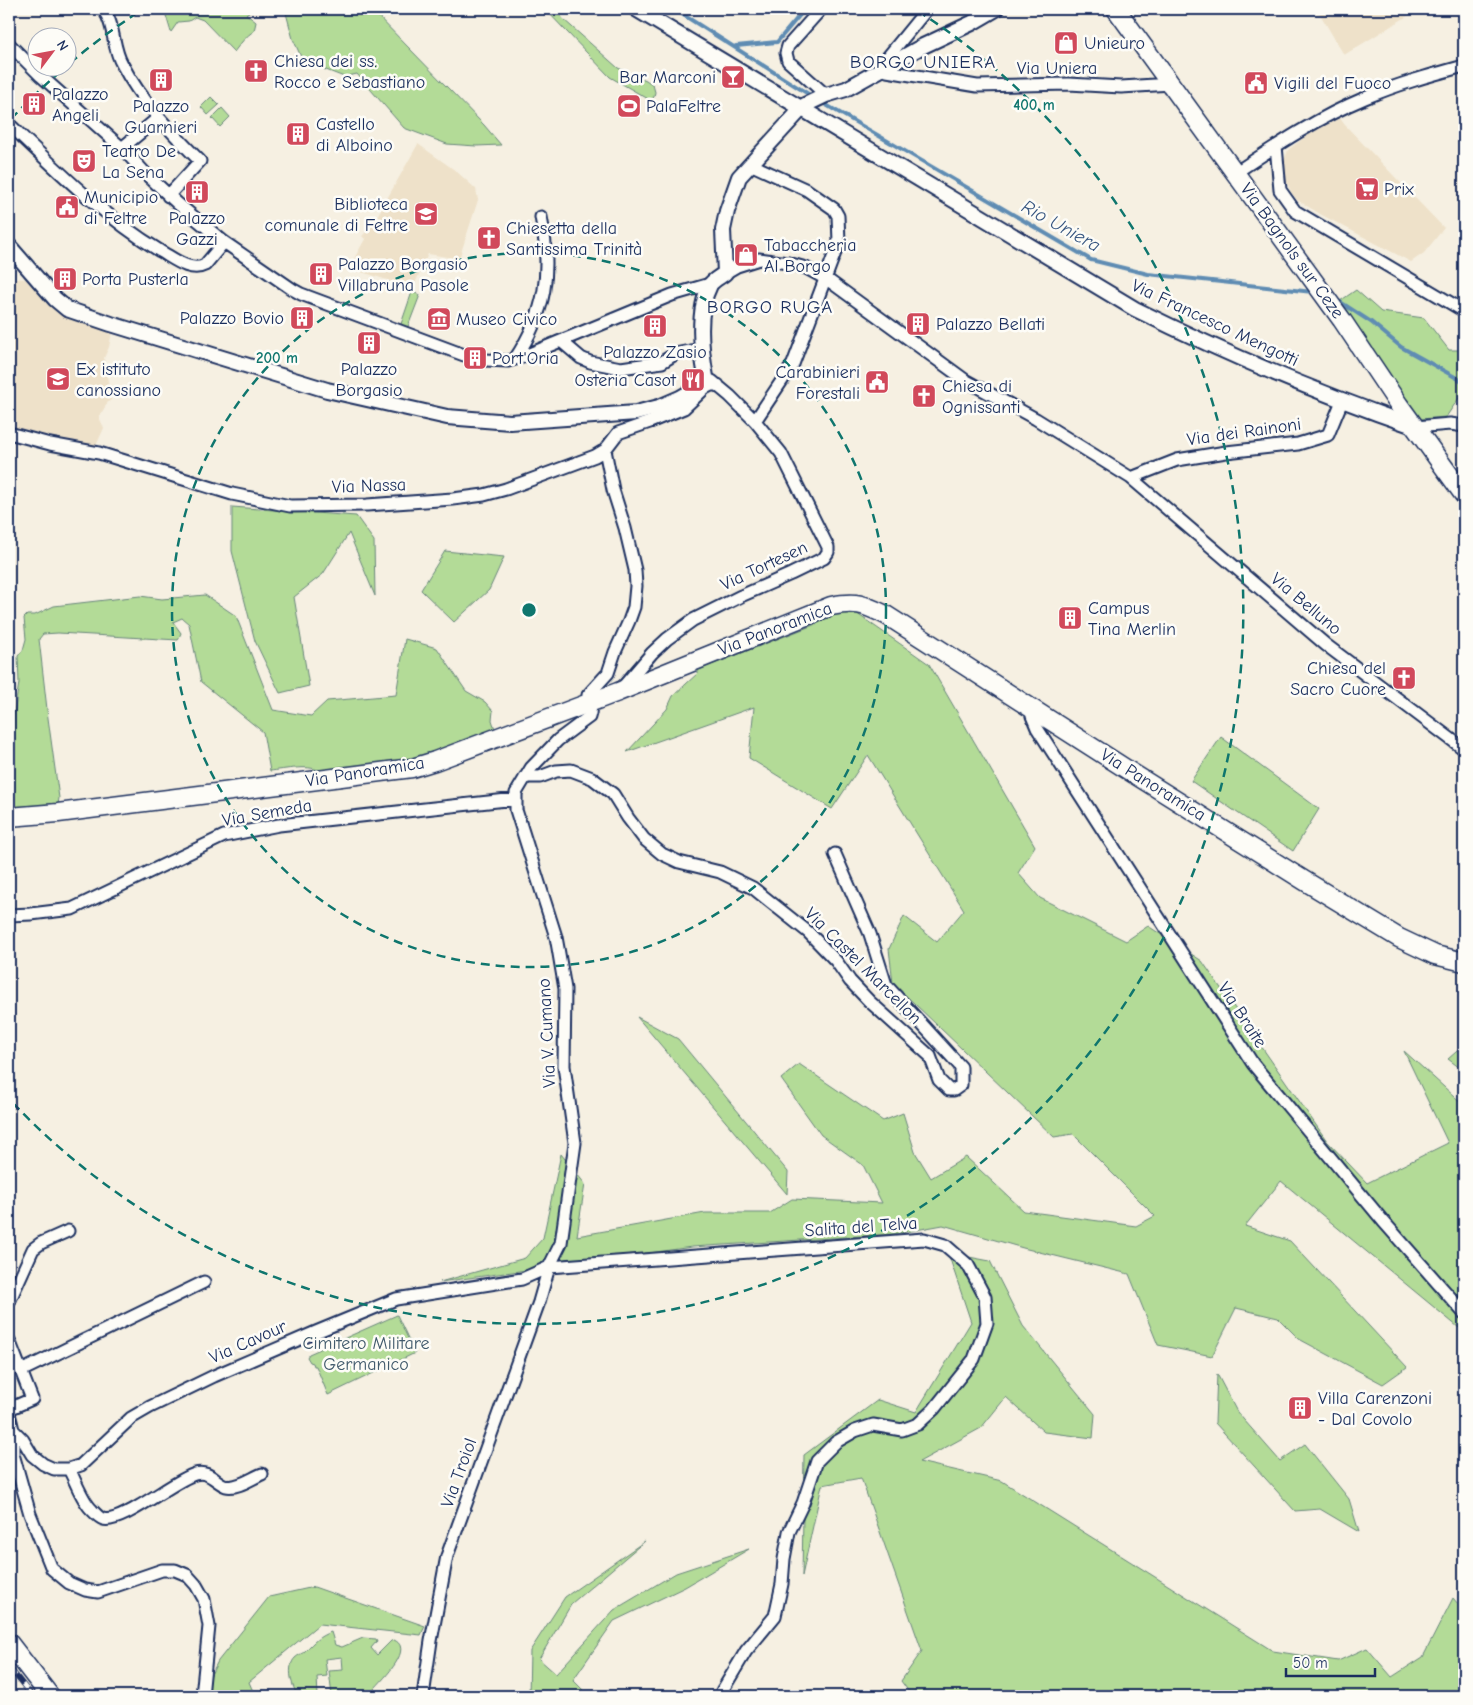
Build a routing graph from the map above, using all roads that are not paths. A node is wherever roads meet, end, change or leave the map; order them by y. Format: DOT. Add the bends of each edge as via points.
graph roads {
  1 [pos="103,9"];
  2 [pos="636,9"];
  3 [pos="821,9"];
  4 [pos="927,9"];
  5 [pos="996,9"];
  6 [pos="1116,9"];
  7 [pos="9,44"];
  8 [pos="1464,66"];
  9 [pos="884,68"];
  10 [pos="1172,84"];
  11 [pos="826,95"];
  12 [pos="805,106"];
  13 [pos="158,118"];
  14 [pos="9,124"];
  15 [pos="1276,146"];
  16 [pos="122,148"];
  17 [pos="750,164"];
  18 [pos="1235,173"];
  19 [pos="172,200"];
  20 [pos="542,217"];
  21 [pos="224,242"];
  22 [pos="9,246"];
  23 [pos="725,273"];
  24 [pos="824,278"];
  25 [pos="710,284"];
  26 [pos="1464,311"];
  27 [pos="561,341"];
  28 [pos="702,350"];
  29 [pos="464,354"];
  30 [pos="514,359"];
  31 [pos="485,360"];
  32 [pos="708,383"];
  33 [pos="1342,401"];
  34 [pos="755,421"];
  35 [pos="1464,426"];
  36 [pos="1416,427"];
  37 [pos="9,433"];
  38 [pos="605,450"];
  39 [pos="1131,478"];
  40 [pos="1464,495"];
  41 [pos="618,692"];
  42 [pos="591,703"];
  43 [pos="1032,708"];
  44 [pos="1464,749"];
  45 [pos="525,777"];
  46 [pos="516,799"];
  47 [pos="9,817"];
  48 [pos="835,854"];
  49 [pos="9,915"];
  50 [pos="1464,962"];
  51 [pos="68,1230"];
  52 [pos="549,1267"];
  53 [pos="204,1282"];
  54 [pos="9,1302"];
  55 [pos="1464,1313"];
  56 [pos="9,1340"];
  57 [pos="21,1371"];
  58 [pos="9,1411"];
  59 [pos="13,1430"];
  60 [pos="69,1469"];
  61 [pos="262,1474"];
  62 [pos="9,1643"];
  63 [pos="50,1696"];
  64 [pos="202,1696"];
  65 [pos="423,1696"];
  66 [pos="722,1696"];
  1 -- 13 [label="street" via="108,14 122,64"];
  2 -- 12 [label="street, Via Francesco Mengotti"];
  3 -- 11 [label="street" via="788,46 786,54 788,61"];
  4 -- 9 [label="street" via="887,58"];
  5 -- 9 [label="street"];
  6 -- 10 [label="main road, Via Bagnols sur Ceze"];
  7 -- 16 [label="street"];
  8 -- 15 [label="street" via="1363,98"];
  9 -- 10 [label="street, Via Uniera" via="891,73 978,86"];
  9 -- 11 [label="street" via="846,89"];
  10 -- 18 [label="main road, Via Bagnols sur Ceze"];
  11 -- 12 [label="street"];
  12 -- 17 [label="street"];
  12 -- 33 [label="street, Via Francesco Mengotti" via="1135,309"];
  13 -- 16 [label="street"];
  13 -- 19 [label="street" via="200,161"];
  14 -- 21 [label="street" via="85,196 136,236 192,268 205,265"];
  15 -- 18 [label="street"];
  15 -- 26 [label="street" via="1280,190 1294,211"];
  16 -- 19 [label="street"];
  17 -- 23 [label="street" via="739,177 727,211 723,230"];
  17 -- 24 [label="street" via="807,190 834,209 838,216 839,242"];
  18 -- 36 [label="main road, Via Bagnols sur Ceze"];
  19 -- 21 [label="street"];
  20 -- 30 [label="street" via="546,241 540,312"];
  21 -- 29 [label="street" via="301,294"];
  22 -- 32 [label="street" via="55,299 68,309 327,390 447,417 510,422 636,414 680,398"];
  23 -- 24 [label="street, Via Belluno" via="759,258 806,268"];
  23 -- 25 [label="street"];
  24 -- 34 [label="street" via="792,364"];
  24 -- 39 [label="street, Via Belluno" via="965,380 1036,419"];
  25 -- 27 [label="street" via="672,295"];
  25 -- 28 [label="street" via="701,330"];
  27 -- 28 [label="street" via="581,358 621,368 654,364 675,354"];
  27 -- 30 [label="street"];
  28 -- 32 [label="street"];
  30 -- 31 [label="street"];
  32 -- 34 [label="street, Via Tortesen"];
  32 -- 38 [label="street, Via Nassa" via="684,408 618,433"];
  33 -- 36 [label="street, Via Francesco Mengotti"];
  33 -- 39 [label="street, Via dei Rainoni" via="1328,435 1298,444 1177,460"];
  34 -- 41 [label="street, Via Tortesen" via="782,453 828,552 824,558 693,620 666,639"];
  35 -- 36 [label="street"];
  36 -- 40 [label="main road, Via Bagnols sur Ceze"];
  37 -- 38 [label="street, Via Nassa" via="99,453 232,494 290,506 367,505 484,495 506,490"];
  38 -- 42 [label="street" via="635,570 636,586 629,621 608,672 588,696"];
  39 -- 44 [label="street, Via Belluno" via="1326,645"];
  41 -- 42 [label="main road, Via Panoramica"];
  41 -- 43 [label="main road, Via Panoramica" via="831,606 855,603 886,615"];
  42 -- 45 [label="street" via="589,717 558,740"];
  42 -- 47 [label="main road, Via Panoramica" via="412,768"];
  43 -- 50 [label="main road, Via Panoramica" via="1399,938 1435,955"];
  43 -- 55 [label="street, Via Braite" via="1037,728 1253,1064"];
  45 -- 46 [label="street"];
  45 -- 48 [label="street, Via Castel Marcellon" via="571,770 592,778 612,794 644,840 662,854 679,862 720,872 753,888 820,943 850,982 930,1056 939,1080 949,1090 954,1090 961,1085 961,1067 886,985 870,934"];
  46 -- 49 [label="street, Via Semeda" via="279,825 224,836 72,908"];
  46 -- 52 [label="street, Via V. Cumano" via="516,810 556,937 565,989 564,1066 575,1143 561,1243"];
  51 -- 54 [label="street" via="33,1249"];
  52 -- 60 [label="street, Via Cavour" via="522,1279 396,1299 316,1332 150,1407 131,1418 81,1465"];
  52 -- 65 [label="street, Via Troiol" via="447,1556"];
  52 -- 66 [label="street, Salita del Telva" via="924,1239 945,1245 968,1265 985,1297 987,1323 974,1359 934,1409 918,1424 902,1430 873,1425 854,1431 836,1442 817,1461 789,1532 775,1616 746,1651"];
  53 -- 57 [label="street"];
  56 -- 57 [label="street"];
  57 -- 58 [label="street" via="32,1399"];
  58 -- 59 [label="street"];
  59 -- 60 [label="street" via="42,1464 54,1469"];
  59 -- 64 [label="street" via="13,1454 30,1514 52,1569 69,1583 98,1592 162,1570 175,1570 187,1575 196,1585 204,1599 209,1626"];
  60 -- 61 [label="street" via="89,1508 102,1519 109,1520 126,1514 197,1473 215,1477 227,1486 235,1486"];
  62 -- 63 [label="main road"];
}
